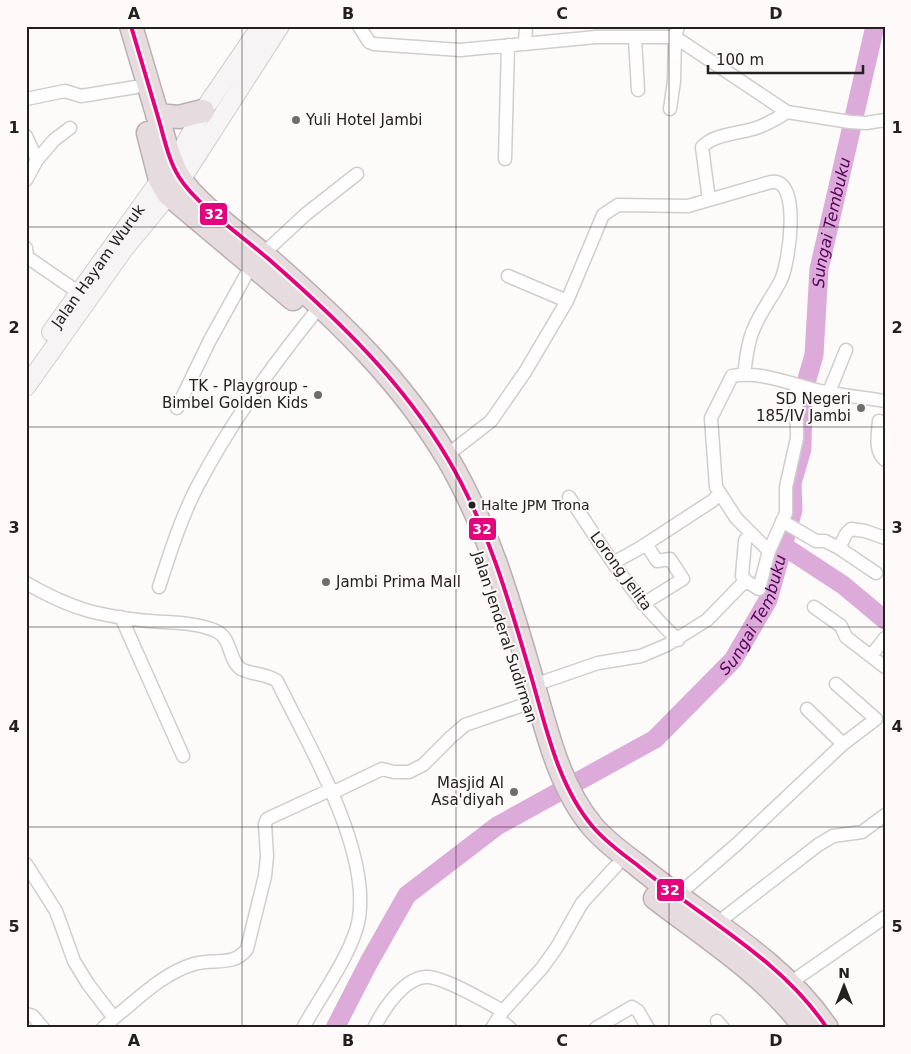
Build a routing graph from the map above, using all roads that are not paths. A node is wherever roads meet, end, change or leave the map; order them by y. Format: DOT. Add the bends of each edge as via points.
graph roads {
  1 [pos="120,26"];
  2 [pos="131,26"];
  3 [pos="261,26"];
  4 [pos="280,26"];
  5 [pos="358,26"];
  6 [pos="526,26"];
  7 [pos="677,32"];
  8 [pos="635,39"];
  9 [pos="525,43"];
  10 [pos="508,45"];
  11 [pos="136,87"];
  12 [pos="638,90"];
  13 [pos="26,100"];
  14 [pos="203,110"];
  15 [pos="670,110"];
  16 [pos="787,112"];
  17 [pos="157,115"];
  18 [pos="885,120"];
  19 [pos="70,128"];
  20 [pos="26,136"];
  21 [pos="505,159"];
  22 [pos="38,160"];
  23 [pos="357,174"];
  24 [pos="26,180"];
  25 [pos="170,180"];
  26 [pos="709,200"];
  27 [pos="26,248"];
  28 [pos="257,260"];
  29 [pos="508,276"];
  30 [pos="78,292"];
  31 [pos="567,301"];
  32 [pos="313,316"];
  33 [pos="846,350"];
  34 [pos="26,367"];
  35 [pos="744,374"];
  36 [pos="26,387"];
  37 [pos="804,387"];
  38 [pos="829,392"];
  39 [pos="885,401"];
  40 [pos="404,407"];
  41 [pos="177,408"];
  42 [pos="879,421"];
  43 [pos="446,456"];
  44 [pos="885,460"];
  45 [pos="719,494"];
  46 [pos="569,497"];
  47 [pos="786,524"];
  48 [pos="750,534"];
  49 [pos="885,538"];
  50 [pos="646,544"];
  51 [pos="839,548"];
  52 [pos="769,552"];
  53 [pos="613,563"];
  54 [pos="876,572"];
  55 [pos="746,581"];
  56 [pos="26,583"];
  57 [pos="159,587"];
  58 [pos="643,604"];
  59 [pos="814,607"];
  60 [pos="121,617"];
  61 [pos="885,638"];
  62 [pos="672,642"];
  63 [pos="871,656"];
  64 [pos="885,667"];
  65 [pos="836,684"];
  66 [pos="530,695"];
  67 [pos="807,709"];
  68 [pos="880,716"];
  69 [pos="843,744"];
  70 [pos="183,756"];
  71 [pos="333,791"];
  72 [pos="567,802"];
  73 [pos="885,815"];
  74 [pos="26,864"];
  75 [pos="616,866"];
  76 [pos="644,880"];
  77 [pos="677,896"];
  78 [pos="885,917"];
  79 [pos="716,924"];
  80 [pos="790,984"];
  81 [pos="26,1014"];
  82 [pos="114,1018"];
  83 [pos="498,1019"];
  84 [pos="43,1028"];
  85 [pos="103,1028"];
  86 [pos="303,1028"];
  87 [pos="374,1028"];
  88 [pos="510,1028"];
  89 [pos="596,1028"];
  90 [pos="648,1028"];
  91 [pos="805,1028"];
  92 [pos="827,1028"];
  1 -- 11 [label="highway"];
  2 -- 17 [label="highway"];
  3 -- 14 [label="main road"];
  4 -- 25 [label="main road"];
  5 -- 10 [label="street" via="368,42 374,44 460,50"];
  6 -- 9 [label="street"];
  7 -- 8 [label="street"];
  7 -- 15 [label="street"];
  7 -- 16 [label="street"];
  8 -- 9 [label="street"];
  8 -- 12 [label="street"];
  9 -- 10 [label="street"];
  10 -- 21 [label="street"];
  11 -- 13 [label="street" via="81,96 65,92"];
  11 -- 25 [label="highway"];
  14 -- 17 [label="highway" via="179,117"];
  14 -- 25 [label="main road"];
  16 -- 18 [label="street" via="850,122"];
  16 -- 26 [label="street" via="757,128 715,138 702,147"];
  17 -- 25 [label="highway"];
  19 -- 22 [label="street" via="54,140"];
  20 -- 22 [label="street"];
  22 -- 24 [label="street"];
  23 -- 28 [label="street" via="306,214"];
  25 -- 28 [label="highway, Jalan Jenderal Sudirman"];
  25 -- 30 [label="main road, Jalan Hayam Wuruk"];
  25 -- 36 [label="main road, Jalan Hayam Wuruk"];
  26 -- 31 [label="street" via="688,206 631,204 610,208 596,226"];
  26 -- 35 [label="street" via="776,181 783,184 789,201 791,232 782,278 758,316"];
  27 -- 30 [label="street" via="30,259"];
  28 -- 32 [label="highway, Jalan Jenderal Sudirman"];
  28 -- 40 [label="highway, Jalan Jenderal Sudirman" via="356,340"];
  28 -- 41 [label="street" via="210,340"];
  29 -- 31 [label="street"];
  30 -- 34 [label="main road, Jalan Hayam Wuruk"];
  31 -- 43 [label="street" via="525,372 491,421"];
  32 -- 40 [label="highway, Jalan Jenderal Sudirman"];
  32 -- 57 [label="street" via="246,401 197,487"];
  33 -- 38 [label="street"];
  35 -- 37 [label="street"];
  35 -- 45 [label="street" via="732,376 711,418"];
  37 -- 38 [label="street"];
  37 -- 47 [label="street" via="787,479"];
  38 -- 39 [label="street"];
  40 -- 43 [label="highway, Jalan Jenderal Sudirman"];
  40 -- 66 [label="highway, Jalan Jenderal Sudirman" via="438,465 475,542"];
  42 -- 44 [label="street" via="879,453"];
  43 -- 66 [label="highway, Jalan Jenderal Sudirman" via="487,538"];
  45 -- 48 [label="street"];
  45 -- 50 [label="street"];
  46 -- 53 [label="street, Lorong Jelita"];
  47 -- 51 [label="street" via="816,541 825,541"];
  47 -- 52 [label="street"];
  48 -- 52 [label="street"];
  48 -- 55 [label="street" via="745,541 742,576"];
  49 -- 51 [label="street" via="851,529"];
  50 -- 53 [label="street"];
  50 -- 58 [label="street" via="656,561 670,559 683,579"];
  51 -- 54 [label="street"];
  52 -- 55 [label="street" via="758,589"];
  53 -- 58 [label="street, Lorong Jelita"];
  55 -- 62 [label="street" via="708,620"];
  56 -- 60 [label="street" via="82,610"];
  58 -- 62 [label="street, Lorong Jelita"];
  59 -- 63 [label="street" via="840,626 846,637"];
  60 -- 70 [label="street"];
  60 -- 71 [label="street" via="219,632 241,669 269,675 277,681"];
  61 -- 63 [label="street"];
  62 -- 66 [label="street" via="641,656 598,663"];
  63 -- 64 [label="street"];
  65 -- 68 [label="street"];
  66 -- 71 [label="street" via="465,725 423,765 409,772 382,769"];
  66 -- 72 [label="highway, Jalan Jenderal Sudirman"];
  67 -- 69 [label="street"];
  68 -- 69 [label="street"];
  69 -- 77 [label="street"];
  71 -- 82 [label="street" via="267,819 265,876 243,954 235,960 185,967"];
  71 -- 86 [label="street" via="352,847 360,906 357,926 344,957"];
  72 -- 75 [label="highway, Jalan Jenderal Sudirman" via="582,834"];
  72 -- 76 [label="highway, Jalan Jenderal Sudirman"];
  73 -- 79 [label="street" via="862,832 833,836"];
  74 -- 82 [label="street" via="56,911 74,961"];
  75 -- 76 [label="highway, Jalan Jenderal Sudirman"];
  75 -- 83 [label="street" via="582,902 547,961"];
  76 -- 77 [label="highway, Jalan Jenderal Sudirman"];
  76 -- 91 [label="highway, Jalan Jenderal Sudirman" via="778,996"];
  77 -- 79 [label="highway, Jalan Jenderal Sudirman"];
  78 -- 80 [label="street"];
  79 -- 80 [label="highway, Jalan Jenderal Sudirman"];
  80 -- 92 [label="highway, Jalan Jenderal Sudirman"];
  81 -- 84 [label="street" via="33,1016"];
  82 -- 85 [label="street"];
  83 -- 87 [label="street" via="450,985 426,977 413,982 394,997"];
  83 -- 88 [label="street"];
  89 -- 90 [label="street" via="632,1007"];
}
